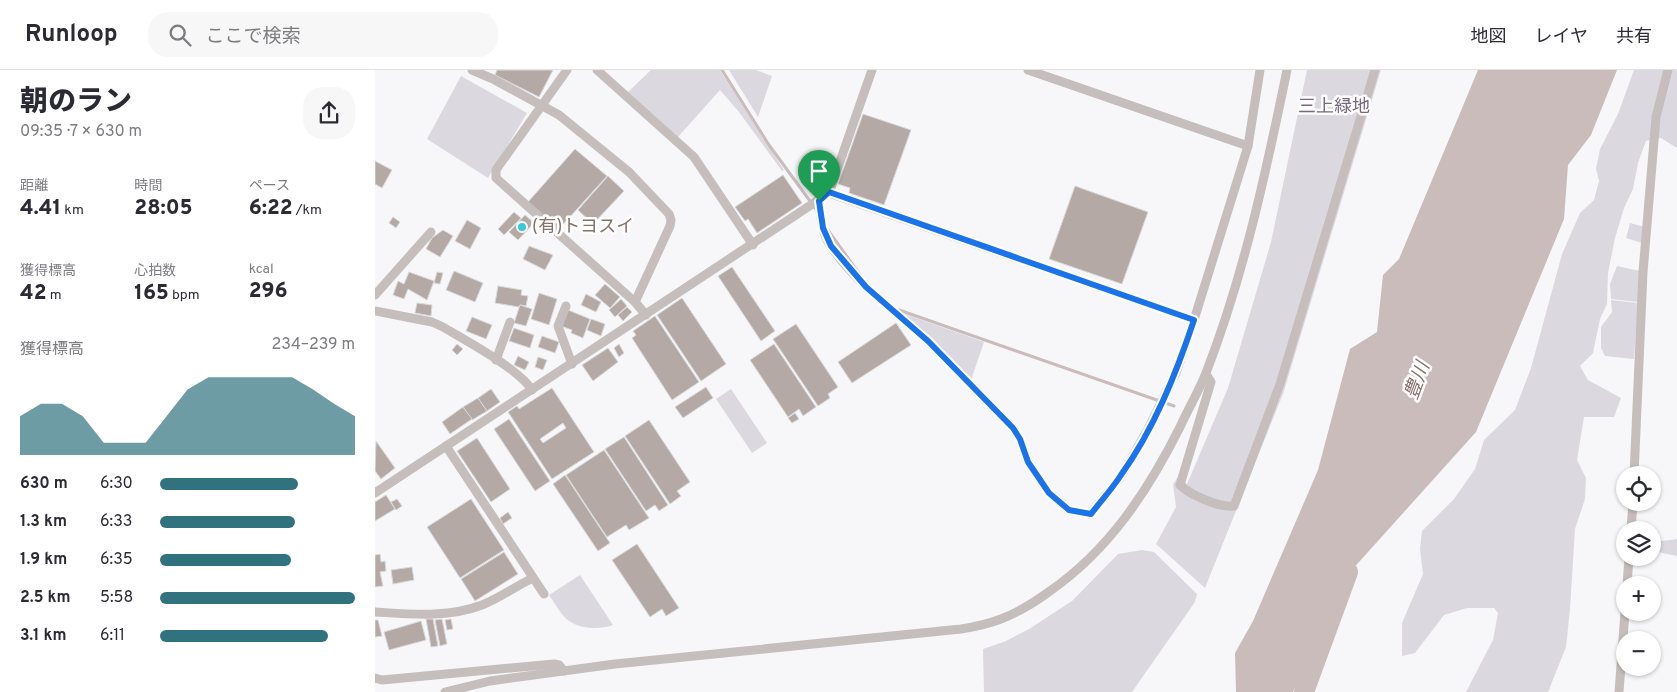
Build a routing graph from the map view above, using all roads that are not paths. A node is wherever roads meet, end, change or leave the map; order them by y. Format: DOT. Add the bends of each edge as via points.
graph roads {
  1 [pos="472,70"];
  2 [pos="567,70"];
  3 [pos="597,70"];
  4 [pos="872,70"];
  5 [pos="1028,70"];
  6 [pos="1260,70"];
  7 [pos="1287,70"];
  8 [pos="1375,70"];
  9 [pos="1668,70"];
  10 [pos="541,106"];
  11 [pos="1247,146"];
  12 [pos="829,192"];
  13 [pos="819,201"];
  14 [pos="431,232"];
  15 [pos="753,245"];
  16 [pos="375,295"];
  17 [pos="635,302"];
  18 [pos="566,306"];
  19 [pos="375,311"];
  20 [pos="646,315"];
  21 [pos="1194,320"];
  22 [pos="511,322"];
  23 [pos="496,360"];
  24 [pos="572,364"];
  25 [pos="1206,374"];
  26 [pos="532,390"];
  27 [pos="446,446"];
  28 [pos="1634,466"];
  29 [pos="375,493"];
  30 [pos="533,578"];
  31 [pos="544,594"];
  32 [pos="375,612"];
  33 [pos="1624,621"];
  34 [pos="564,671"];
  35 [pos="375,678"];
  36 [pos="445,692"];
  37 [pos="1619,692"];
  1 -- 10 [label="street"];
  2 -- 10 [label="street"];
  3 -- 15 [label="street" via="694,156"];
  4 -- 12 [label="street"];
  5 -- 11 [label="street"];
  6 -- 11 [label="street"];
  7 -- 25 [label="street" via="1238,279"];
  8 -- 25 [label="street" via="1280,384 1234,506 1225,506 1186,492 1180,484 1211,382"];
  9 -- 28 [label="street" via="1656,117 1643,272"];
  10 -- 17 [label="street" via="559,115 629,172 669,214 670,226"];
  10 -- 17 [label="street" via="496,170 496,178"];
  11 -- 21 [label="street"];
  12 -- 13 [label="street"];
  12 -- 21 [label="street"];
  13 -- 15 [label="street"];
  13 -- 21 [label="street" via="823,228 831,246 866,287 928,341 1013,428 1039,480 1069,510 1091,514 1122,474 1176,373"];
  14 -- 16 [label="street"];
  15 -- 20 [label="street"];
  17 -- 20 [label="street"];
  18 -- 24 [label="street" via="558,326"];
  19 -- 23 [label="street" via="432,322"];
  20 -- 24 [label="street"];
  22 -- 23 [label="street"];
  23 -- 26 [label="street" via="527,382"];
  24 -- 26 [label="street"];
  25 -- 34 [label="street" via="1167,453 1123,522 1084,565 1059,585 1000,620 961,629"];
  26 -- 27 [label="street"];
  27 -- 29 [label="street"];
  27 -- 30 [label="street"];
  30 -- 31 [label="street"];
  30 -- 32 [label="street" via="481,605 452,612 413,615"];
  33 -- 37 [label="street"];
  34 -- 35 [label="street" via="555,664 382,680"];
  34 -- 36 [label="street" via="490,681"];
}
